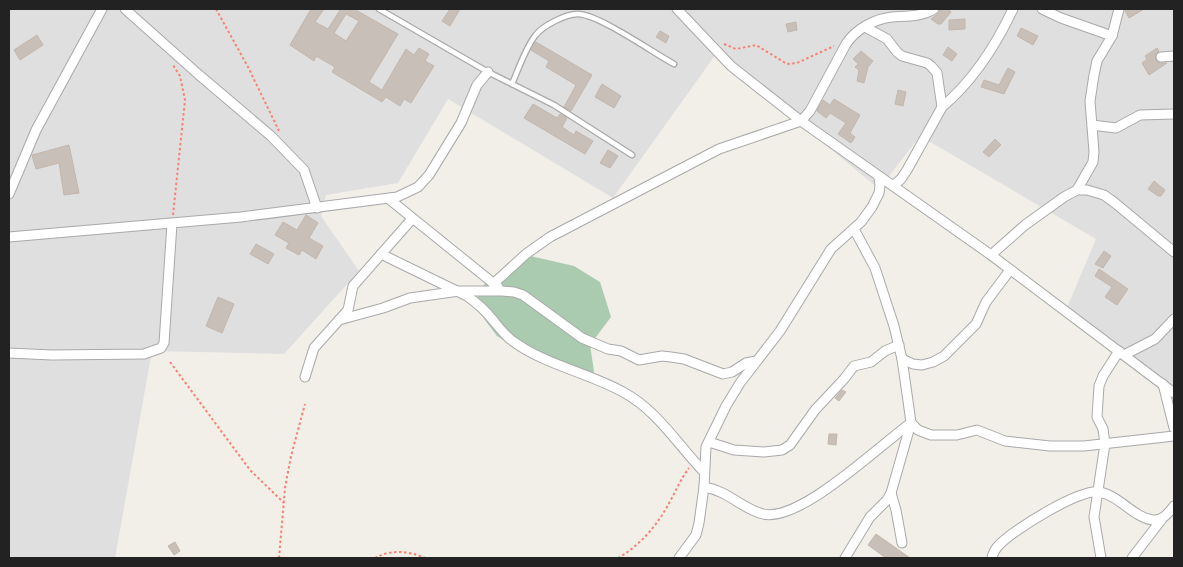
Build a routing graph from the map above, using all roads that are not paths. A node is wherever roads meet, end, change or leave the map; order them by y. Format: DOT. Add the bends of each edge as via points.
graph roads {
  1 [pos="102,9"];
  2 [pos="125,9"];
  3 [pos="379,9"];
  4 [pos="677,9"];
  5 [pos="934,9"];
  6 [pos="1013,9"];
  7 [pos="1042,9"];
  8 [pos="1119,9"];
  9 [pos="865,27"];
  10 [pos="1112,36"];
  11 [pos="1174,56"];
  12 [pos="1161,57"];
  13 [pos="674,64"];
  14 [pos="488,72"];
  15 [pos="512,84"];
  16 [pos="942,107"];
  17 [pos="1174,114"];
  18 [pos="801,120"];
  19 [pos="1092,125"];
  20 [pos="632,154"];
  21 [pos="879,177"];
  22 [pos="893,186"];
  23 [pos="1077,190"];
  24 [pos="9,194"];
  25 [pos="389,199"];
  26 [pos="317,208"];
  27 [pos="412,219"];
  28 [pos="172,224"];
  29 [pos="854,228"];
  30 [pos="9,237"];
  31 [pos="1174,252"];
  32 [pos="381,254"];
  33 [pos="991,255"];
  34 [pos="1010,270"];
  35 [pos="493,284"];
  36 [pos="502,290"];
  37 [pos="459,291"];
  38 [pos="340,320"];
  39 [pos="1174,320"];
  40 [pos="899,345"];
  41 [pos="9,353"];
  42 [pos="1122,353"];
  43 [pos="902,359"];
  44 [pos="756,361"];
  45 [pos="305,377"];
  46 [pos="1163,384"];
  47 [pos="1174,393"];
  48 [pos="911,422"];
  49 [pos="1174,428"];
  50 [pos="1174,436"];
  51 [pos="709,442"];
  52 [pos="1105,444"];
  53 [pos="704,472"];
  54 [pos="704,487"];
  55 [pos="1098,492"];
  56 [pos="891,493"];
  57 [pos="1174,506"];
  58 [pos="1162,519"];
  59 [pos="902,543"];
  60 [pos="679,558"];
  61 [pos="845,558"];
  62 [pos="992,558"];
  63 [pos="1102,558"];
  64 [pos="1132,558"];
  1 -- 24 [label="street" via="36,130"];
  2 -- 26 [label="street" via="271,136 304,170"];
  3 -- 14 [label="lane"];
  4 -- 18 [label="street" via="731,66"];
  5 -- 9 [label="street" via="881,20"];
  6 -- 16 [label="street" via="992,48 966,85"];
  7 -- 10 [label="street"];
  8 -- 10 [label="street"];
  9 -- 16 [label="street" via="887,39 902,56 932,66 938,78"];
  9 -- 18 [label="street" via="848,40 810,111"];
  10 -- 19 [label="street" via="1097,61 1090,101"];
  11 -- 12 [label="street"];
  13 -- 15 [label="lane" via="601,22 573,14 546,26 536,35"];
  14 -- 15 [label="lane"];
  14 -- 25 [label="street" via="477,85 461,123 429,175 415,189"];
  15 -- 20 [label="lane" via="554,105"];
  16 -- 22 [label="street" via="907,170"];
  17 -- 19 [label="street" via="1140,115 1116,128"];
  18 -- 21 [label="street"];
  18 -- 35 [label="street" via="719,149 550,237"];
  19 -- 23 [label="street" via="1093,162"];
  21 -- 22 [label="street"];
  21 -- 29 [label="street" via="876,199"];
  22 -- 33 [label="street"];
  23 -- 31 [label="street" via="1094,191 1110,199"];
  23 -- 33 [label="street" via="1040,213"];
  25 -- 26 [label="street"];
  25 -- 27 [label="street"];
  26 -- 28 [label="street"];
  27 -- 32 [label="street"];
  27 -- 35 [label="street"];
  28 -- 30 [label="street"];
  28 -- 41 [label="street" via="164,343 161,348 144,354"];
  29 -- 40 [label="street" via="875,268"];
  29 -- 44 [label="street" via="832,248 780,331"];
  32 -- 37 [label="street"];
  32 -- 38 [label="street" via="353,286 349,307"];
  33 -- 34 [label="street"];
  34 -- 42 [label="street"];
  34 -- 43 [label="street" via="986,302 976,324 944,356 922,365"];
  35 -- 36 [label="street"];
  36 -- 37 [label="street"];
  36 -- 44 [label="street" via="522,295 590,342 639,360 662,356 684,359 723,374"];
  37 -- 38 [label="street" via="410,298"];
  37 -- 53 [label="street" via="480,305 510,339 539,357 588,376 637,401 650,411"];
  38 -- 45 [label="street" via="314,348"];
  39 -- 42 [label="street" via="1155,339"];
  40 -- 43 [label="street"];
  40 -- 51 [label="street" via="871,362 854,366 815,410 794,440 782,450 734,450"];
  42 -- 46 [label="street"];
  42 -- 52 [label="street" via="1102,376 1099,386 1097,416"];
  43 -- 48 [label="street"];
  44 -- 51 [label="street" via="726,406"];
  46 -- 47 [label="street"];
  46 -- 49 [label="street"];
  48 -- 52 [label="street" via="918,430 930,435 957,435 977,430 1005,441 1064,446"];
  48 -- 54 [label="street" via="854,469 789,510 764,514 716,489"];
  48 -- 56 [label="street"];
  50 -- 52 [label="street"];
  51 -- 53 [label="street"];
  52 -- 55 [label="street"];
  53 -- 54 [label="street"];
  54 -- 60 [label="street" via="696,535"];
  55 -- 58 [label="street" via="1111,496 1141,515 1153,520"];
  55 -- 62 [label="street" via="1076,496 1054,508 998,546"];
  55 -- 63 [label="street" via="1094,517"];
  56 -- 59 [label="street"];
  56 -- 61 [label="street" via="870,517"];
  57 -- 58 [label="street"];
  58 -- 64 [label="street"];
}
